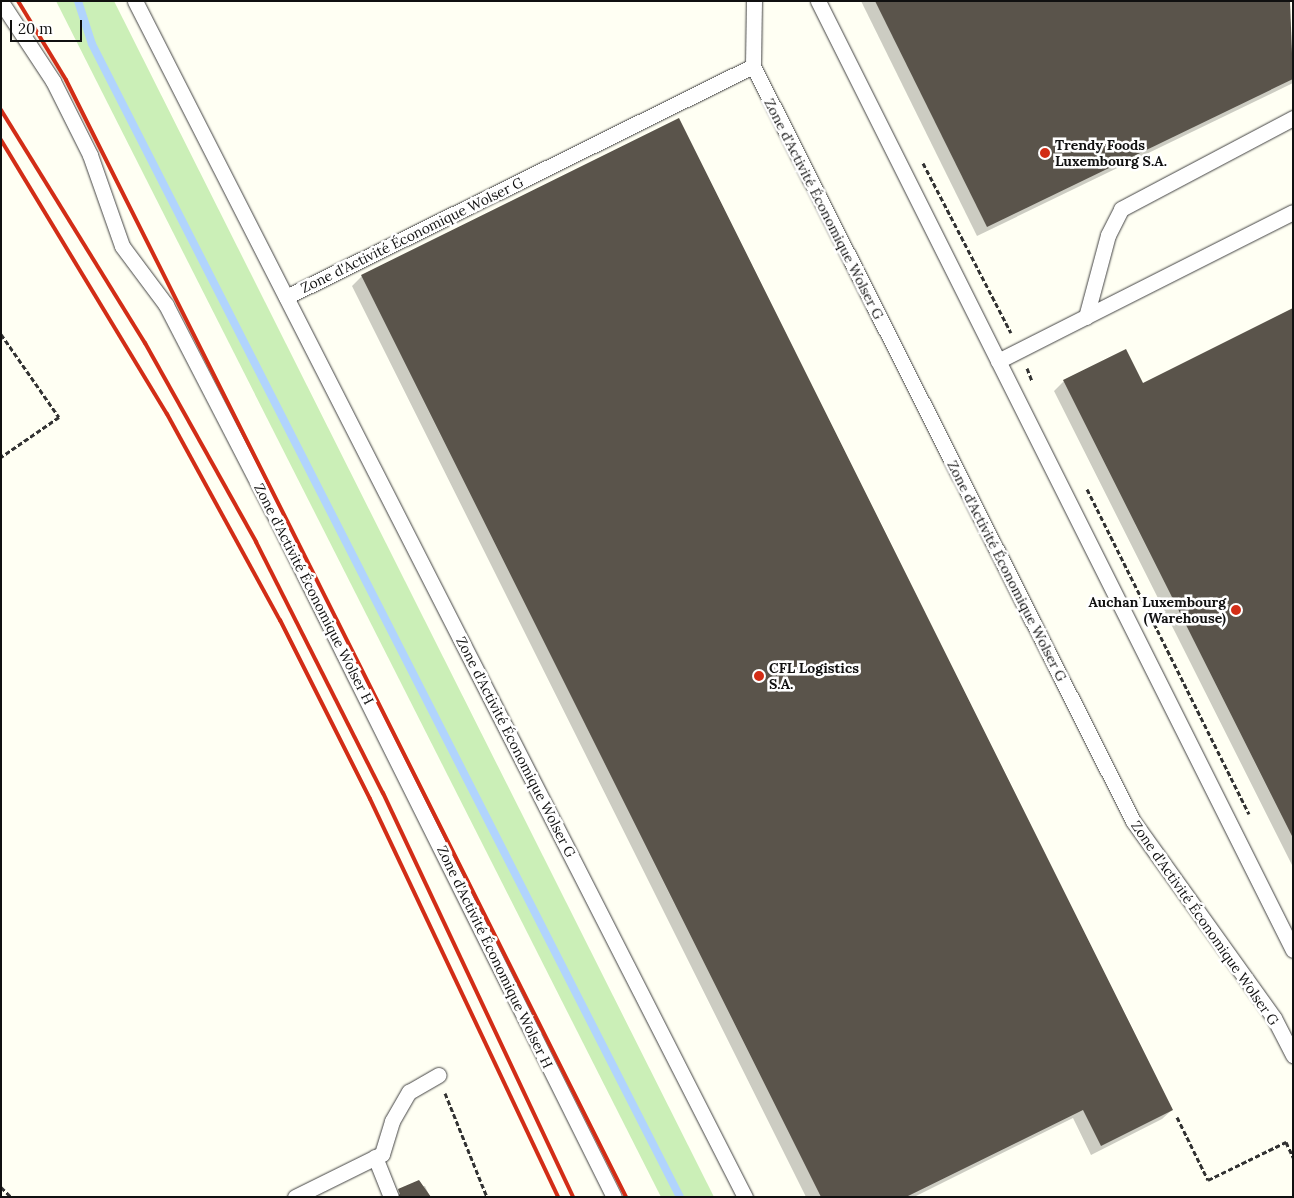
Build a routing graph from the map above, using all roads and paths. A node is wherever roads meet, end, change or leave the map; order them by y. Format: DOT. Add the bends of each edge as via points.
graph roads {
  1 [pos="136,1"];
  2 [pos="754,1"];
  3 [pos="818,1"];
  4 [pos="1,2"];
  5 [pos="753,66"];
  6 [pos="1293,118"];
  7 [pos="922,159"];
  8 [pos="1293,212"];
  9 [pos="286,297"];
  10 [pos="1086,317"];
  11 [pos="1,334"];
  12 [pos="1019,348"];
  13 [pos="998,361"];
  14 [pos="1037,391"];
  15 [pos="1,457"];
  16 [pos="1085,486"];
  17 [pos="1254,822"];
  18 [pos="1293,950"];
  19 [pos="1293,1055"];
  20 [pos="438,1075"];
  21 [pos="1177,1117"];
  22 [pos="375,1157"];
  23 [pos="1293,1157"];
  24 [pos="1,1187"];
  25 [pos="12,1197"];
  26 [pos="295,1197"];
  27 [pos="391,1197"];
  28 [pos="487,1197"];
  29 [pos="614,1197"];
  30 [pos="745,1197"];
  1 -- 9 [label="lane, Zone d'Activité Économique Wolser G"];
  2 -- 5 [label="lane, Zone d'Activité Économique Wolser G"];
  3 -- 13 [label="lane"];
  4 -- 29 [label="lane, Zone d'Activité Économique Wolser H" via="53,81 90,154 122,246 166,305 268,501"];
  5 -- 9 [label="lane, Zone d'Activité Économique Wolser G"];
  5 -- 19 [label="lane, Zone d'Activité Économique Wolser G" via="1133,821 1274,1018"];
  6 -- 10 [label="lane" via="1121,209 1108,235"];
  7 -- 12 [label="path"];
  8 -- 10 [label="lane"];
  9 -- 30 [label="lane, Zone d'Activité Économique Wolser G"];
  10 -- 12 [label="lane"];
  11 -- 15 [label="path" via="59,417"];
  12 -- 13 [label="lane"];
  12 -- 14 [label="path"];
  13 -- 18 [label="lane"];
  16 -- 17 [label="path"];
  20 -- 22 [label="lane" via="409,1092 392,1121 382,1154"];
  20 -- 28 [label="path"];
  21 -- 23 [label="path" via="1208,1180 1286,1142"];
  22 -- 26 [label="lane"];
  22 -- 27 [label="lane"];
  24 -- 25 [label="path"];
}
